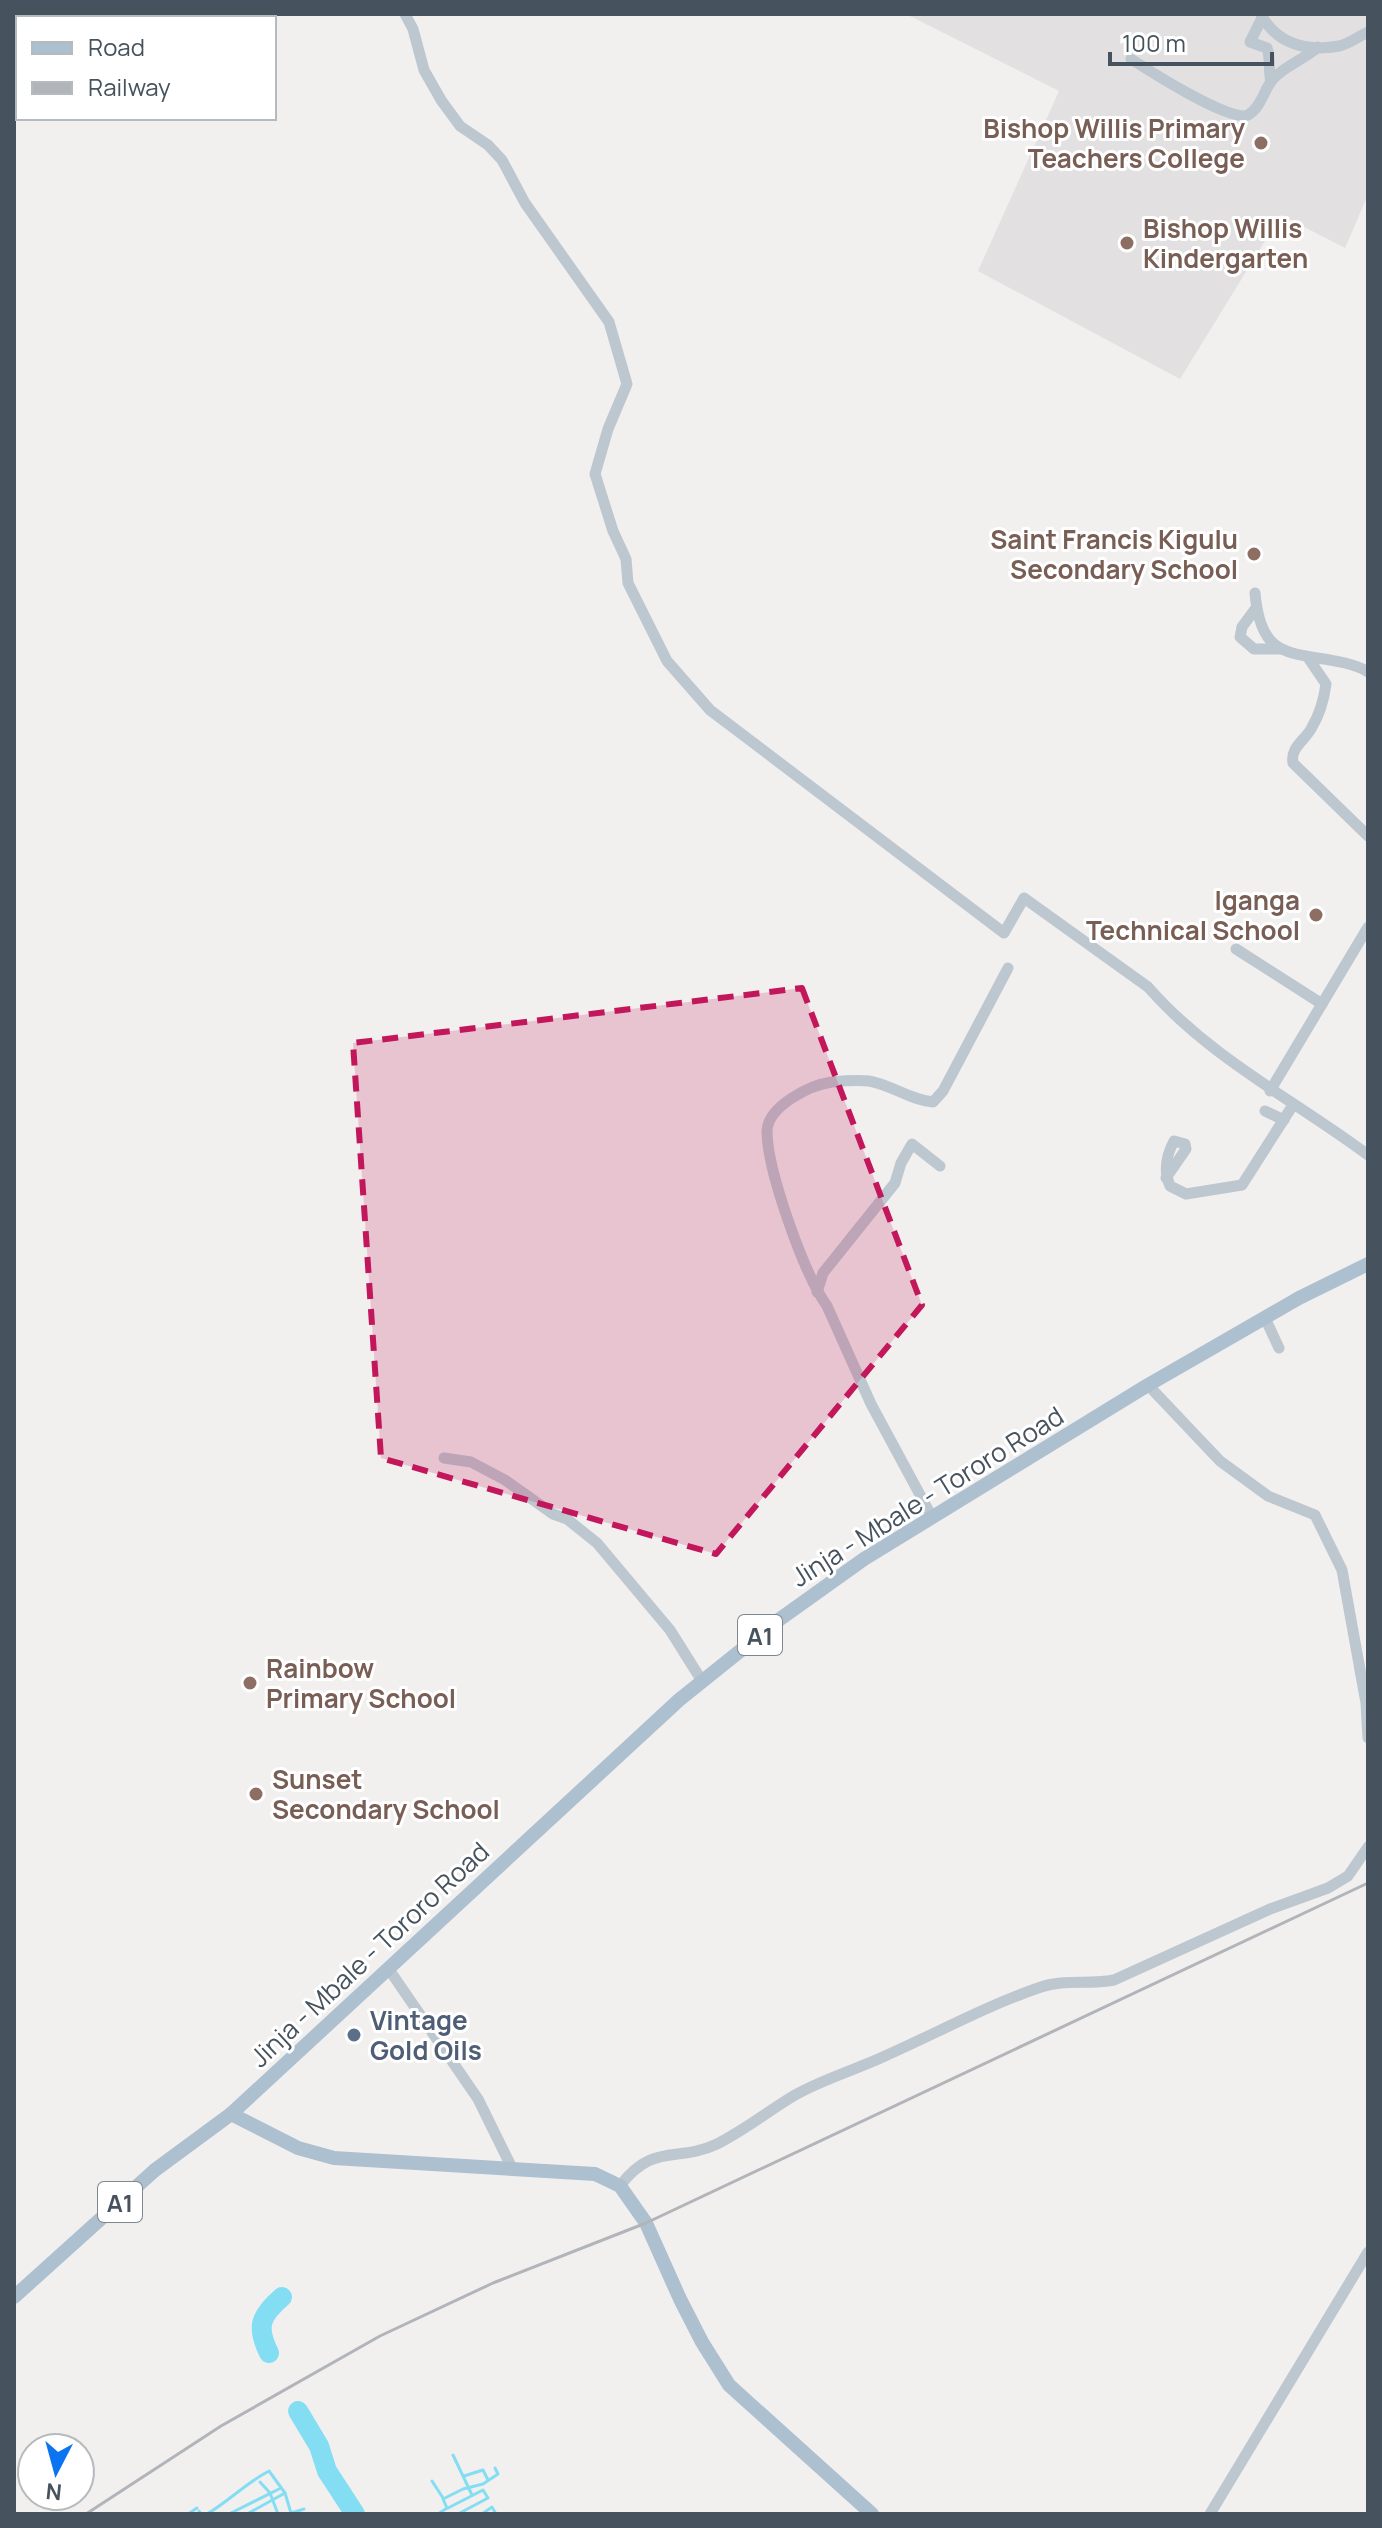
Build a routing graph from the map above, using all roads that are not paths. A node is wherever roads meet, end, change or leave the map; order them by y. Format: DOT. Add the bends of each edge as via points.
graph roads {
  1 [pos="405,14"];
  2 [pos="1262,16"];
  3 [pos="1368,32"];
  4 [pos="1318,47"];
  5 [pos="1131,59"];
  6 [pos="1271,82"];
  7 [pos="1255,593"];
  8 [pos="1256,608"];
  9 [pos="1280,649"];
  10 [pos="1309,659"];
  11 [pos="1368,672"];
  12 [pos="1368,836"];
  13 [pos="1368,927"];
  14 [pos="1236,949"];
  15 [pos="1008,968"];
  16 [pos="1322,1004"];
  17 [pos="1270,1091"];
  18 [pos="1293,1105"];
  19 [pos="1265,1111"];
  20 [pos="1284,1120"];
  21 [pos="1368,1155"];
  22 [pos="940,1166"];
  23 [pos="1166,1178"];
  24 [pos="1368,1264"];
  25 [pos="817,1292"];
  26 [pos="1265,1318"];
  27 [pos="1279,1348"];
  28 [pos="1148,1385"];
  29 [pos="444,1458"];
  30 [pos="932,1517"];
  31 [pos="702,1681"];
  32 [pos="1368,1738"];
  33 [pos="1368,1847"];
  34 [pos="388,1968"];
  35 [pos="231,2114"];
  36 [pos="512,2168"];
  37 [pos="620,2186"];
  38 [pos="1368,2252"];
  39 [pos="14,2297"];
  40 [pos="872,2514"];
  41 [pos="1210,2514"];
  1 -- 17 [label="street" via="424,70 441,100 460,126 502,160 525,203 609,322 627,384 595,474 626,559 628,583 667,661 710,710 1004,933 1024,898 1148,987"];
  2 -- 4 [label="street" via="1283,41"];
  2 -- 6 [label="street" via="1250,42 1267,48"];
  3 -- 4 [label="street" via="1341,46"];
  4 -- 6 [label="street"];
  5 -- 6 [label="street" via="1192,96 1242,116 1258,104"];
  7 -- 8 [label="street"];
  8 -- 9 [label="street" via="1268,637"];
  8 -- 9 [label="street" via="1240,637 1254,649"];
  9 -- 10 [label="street"];
  10 -- 11 [label="street"];
  10 -- 12 [label="street" via="1326,684 1323,704 1291,757"];
  13 -- 16 [label="street"];
  14 -- 16 [label="street"];
  15 -- 25 [label="street" via="933,1102 869,1081 829,1082 800,1091 777,1111 767,1129 775,1177"];
  16 -- 17 [label="street"];
  17 -- 18 [label="street"];
  18 -- 20 [label="street"];
  18 -- 21 [label="street"];
  19 -- 20 [label="street"];
  20 -- 23 [label="street" via="1242,1185 1186,1194"];
  22 -- 25 [label="street" via="912,1144 895,1183 823,1273"];
  24 -- 26 [label="main road, Jinja - Mbale - Tororo Road / A1"];
  25 -- 30 [label="street"];
  26 -- 27 [label="street"];
  26 -- 28 [label="main road, Jinja - Mbale - Tororo Road / A1"];
  28 -- 30 [label="main road, Jinja - Mbale - Tororo Road / A1"];
  28 -- 32 [label="street" via="1220,1461 1268,1496 1315,1515 1342,1570"];
  29 -- 31 [label="street" via="471,1462 505,1480 597,1543 670,1630"];
  30 -- 31 [label="main road, Jinja - Mbale - Tororo Road / A1" via="864,1559"];
  31 -- 34 [label="main road, Jinja - Mbale - Tororo Road / A1"];
  33 -- 37 [label="street" via="1348,1876 1328,1888 1114,1980 1043,1986 1006,2000 811,2087 712,2146 647,2160"];
  34 -- 35 [label="main road, Jinja - Mbale - Tororo Road / A1"];
  34 -- 36 [label="street" via="478,2099"];
  35 -- 36 [label="main road" via="298,2148 334,2158"];
  35 -- 39 [label="main road, A1" via="155,2170"];
  36 -- 37 [label="main road" via="595,2174"];
  37 -- 40 [label="main road" via="646,2223 702,2342 729,2385"];
  38 -- 41 [label="street"];
}
